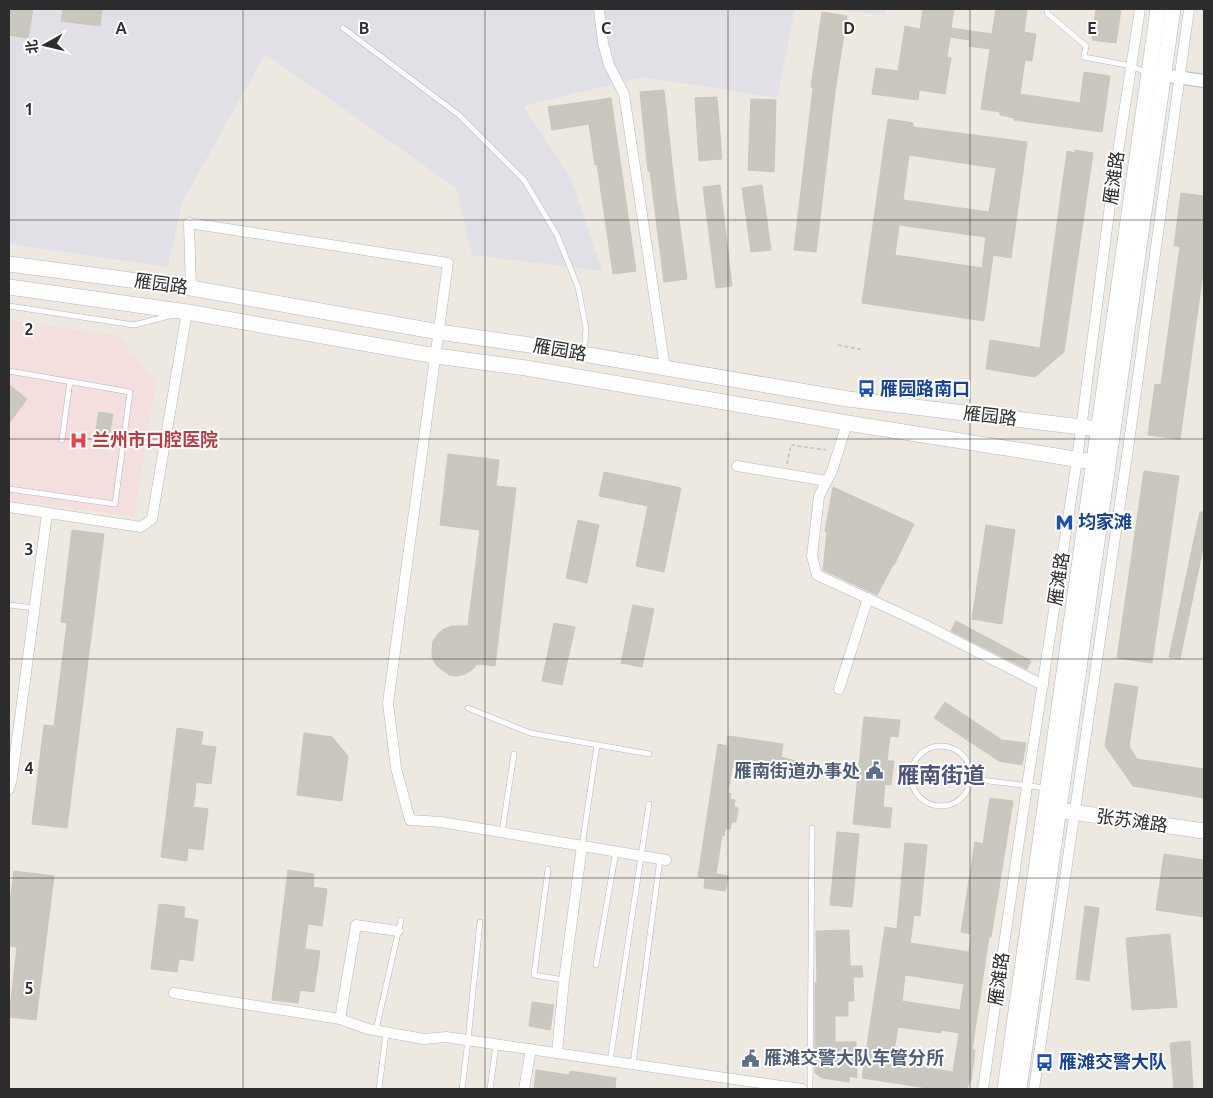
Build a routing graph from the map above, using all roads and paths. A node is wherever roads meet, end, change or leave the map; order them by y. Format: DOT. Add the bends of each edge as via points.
graph roads {
  1 [pos="599,9"];
  2 [pos="1047,9"];
  3 [pos="1140,9"];
  4 [pos="1158,9"];
  5 [pos="1173,9"];
  6 [pos="1189,9"];
  7 [pos="343,28"];
  8 [pos="1131,66"];
  9 [pos="1155,74"];
  10 [pos="1178,78"];
  11 [pos="1204,81"];
  12 [pos="9,264"];
  13 [pos="9,287"];
  14 [pos="191,288"];
  15 [pos="9,306"];
  16 [pos="187,312"];
  17 [pos="439,332"];
  18 [pos="838,345"];
  19 [pos="863,350"];
  20 [pos="584,354"];
  21 [pos="436,356"];
  22 [pos="665,368"];
  23 [pos="9,371"];
  24 [pos="70,381"];
  25 [pos="847,423"];
  26 [pos="1080,427"];
  27 [pos="1105,431"];
  28 [pos="62,440"];
  29 [pos="831,451"];
  30 [pos="1077,460"];
  31 [pos="1101,462"];
  32 [pos="737,466"];
  33 [pos="1126,466"];
  34 [pos="786,474"];
  35 [pos="827,481"];
  36 [pos="9,489"];
  37 [pos="9,507"];
  38 [pos="47,514"];
  39 [pos="868,598"];
  40 [pos="9,605"];
  41 [pos="34,608"];
  42 [pos="1042,685"];
  43 [pos="839,689"];
  44 [pos="468,708"];
  45 [pos="597,746"];
  46 [pos="514,754"];
  47 [pos="649,754"];
  48 [pos="972,779"];
  49 [pos="1027,786"];
  50 [pos="9,789"];
  51 [pos="1047,789"];
  52 [pos="649,804"];
  53 [pos="1025,806"];
  54 [pos="1060,810"];
  55 [pos="812,828"];
  56 [pos="1204,831"];
  57 [pos="502,832"];
  58 [pos="582,846"];
  59 [pos="616,851"];
  60 [pos="641,856"];
  61 [pos="663,860"];
  62 [pos="548,869"];
  63 [pos="401,920"];
  64 [pos="480,922"];
  65 [pos="398,931"];
  66 [pos="596,965"];
  67 [pos="564,980"];
  68 [pos="174,993"];
  69 [pos="340,1019"];
  70 [pos="381,1031"];
  71 [pos="468,1040"];
  72 [pos="496,1044"];
  73 [pos="531,1049"];
  74 [pos="557,1053"];
  75 [pos="610,1061"];
  76 [pos="633,1064"];
  77 [pos="379,1089"];
  78 [pos="462,1089"];
  79 [pos="490,1089"];
  80 [pos="524,1089"];
  81 [pos="802,1089"];
  82 [pos="810,1089"];
  83 [pos="983,1089"];
  84 [pos="1005,1089"];
  85 [pos="1019,1089"];
  86 [pos="1034,1089"];
  1 -- 22 [label="street" via="610,65 624,94"];
  2 -- 8 [label="lane" via="1047,13 1086,46 1084,57"];
  3 -- 8 [label="street, 雁滩路"];
  4 -- 9 [label="main road, 雁滩路"];
  5 -- 9 [label="main road, 雁滩路"];
  6 -- 10 [label="street, 雁滩路"];
  7 -- 20 [label="lane" via="460,115 524,180 557,235 578,287 586,328"];
  8 -- 9 [label="lane"];
  8 -- 26 [label="street, 雁滩路"];
  9 -- 10 [label="street"];
  9 -- 27 [label="main road, 雁滩路"];
  10 -- 11 [label="street"];
  10 -- 33 [label="street, 雁滩路"];
  12 -- 14 [label="main road, 雁园路"];
  13 -- 16 [label="main road, 雁园路"];
  14 -- 16 [label="main road"];
  14 -- 17 [label="main road, 雁园路"];
  14 -- 17 [label="street" via="189,223 448,263"];
  15 -- 16 [label="lane" via="134,325"];
  16 -- 21 [label="main road, 雁园路"];
  16 -- 38 [label="street" via="152,519 141,528"];
  17 -- 20 [label="main road, 雁园路"];
  17 -- 21 [label="street"];
  18 -- 19 [label="path"];
  20 -- 22 [label="main road, 雁园路"];
  21 -- 25 [label="main road, 雁园路" via="526,368"];
  21 -- 57 [label="street" via="388,703 396,768 410,820"];
  22 -- 26 [label="main road, 雁园路" via="848,399"];
  23 -- 24 [label="lane"];
  24 -- 28 [label="lane"];
  24 -- 36 [label="lane" via="130,392 114,504"];
  25 -- 30 [label="main road, 雁园路"];
  25 -- 35 [label="street"];
  26 -- 27 [label="main road, 雁园路"];
  26 -- 30 [label="street, 雁滩路"];
  27 -- 31 [label="main road, 雁滩路"];
  29 -- 34 [label="path" via="790,445"];
  30 -- 31 [label="main road, 雁园路"];
  30 -- 42 [label="street, 雁滩路"];
  31 -- 33 [label="street"];
  31 -- 51 [label="main road, 雁滩路"];
  31 -- 54 [label="main road, 雁滩路"];
  32 -- 34 [label="street"];
  33 -- 54 [label="street, 雁滩路"];
  34 -- 35 [label="street"];
  35 -- 39 [label="street" via="818,496 812,556 817,575"];
  37 -- 38 [label="street"];
  38 -- 41 [label="street"];
  39 -- 42 [label="street"];
  39 -- 43 [label="street"];
  40 -- 41 [label="lane"];
  41 -- 50 [label="street"];
  42 -- 49 [label="street, 雁滩路"];
  44 -- 45 [label="lane" via="530,732"];
  45 -- 47 [label="lane"];
  45 -- 58 [label="lane"];
  46 -- 57 [label="lane"];
  48 -- 48 [label="lane" via="971,767 965,756 944,745 932,746 922,752 914,761 911,772 917,795 938,806 961,800"];
  48 -- 49 [label="lane"];
  49 -- 51 [label="lane"];
  49 -- 53 [label="street, 雁滩路"];
  51 -- 54 [label="main road, 雁滩路"];
  52 -- 60 [label="lane"];
  53 -- 54 [label="street"];
  53 -- 83 [label="street, 雁滩路"];
  54 -- 56 [label="main road, 张苏滩路"];
  54 -- 84 [label="main road, 雁滩路"];
  54 -- 85 [label="main road, 雁滩路"];
  54 -- 86 [label="street, 雁滩路"];
  55 -- 82 [label="lane"];
  57 -- 58 [label="street"];
  58 -- 59 [label="street"];
  58 -- 67 [label="street"];
  59 -- 60 [label="street"];
  59 -- 66 [label="lane"];
  60 -- 61 [label="street"];
  60 -- 75 [label="lane"];
  61 -- 76 [label="lane"];
  62 -- 67 [label="lane" via="534,975"];
  63 -- 65 [label="lane"];
  64 -- 71 [label="lane"];
  65 -- 69 [label="street" via="356,925"];
  65 -- 70 [label="lane"];
  67 -- 74 [label="street"];
  68 -- 69 [label="street"];
  69 -- 70 [label="street"];
  70 -- 71 [label="street" via="424,1039 446,1036"];
  70 -- 77 [label="lane"];
  71 -- 72 [label="street"];
  71 -- 78 [label="lane"];
  72 -- 73 [label="street"];
  72 -- 79 [label="lane"];
  73 -- 74 [label="street"];
  73 -- 80 [label="street"];
  74 -- 75 [label="street"];
  75 -- 76 [label="street"];
  76 -- 81 [label="street"];
}
